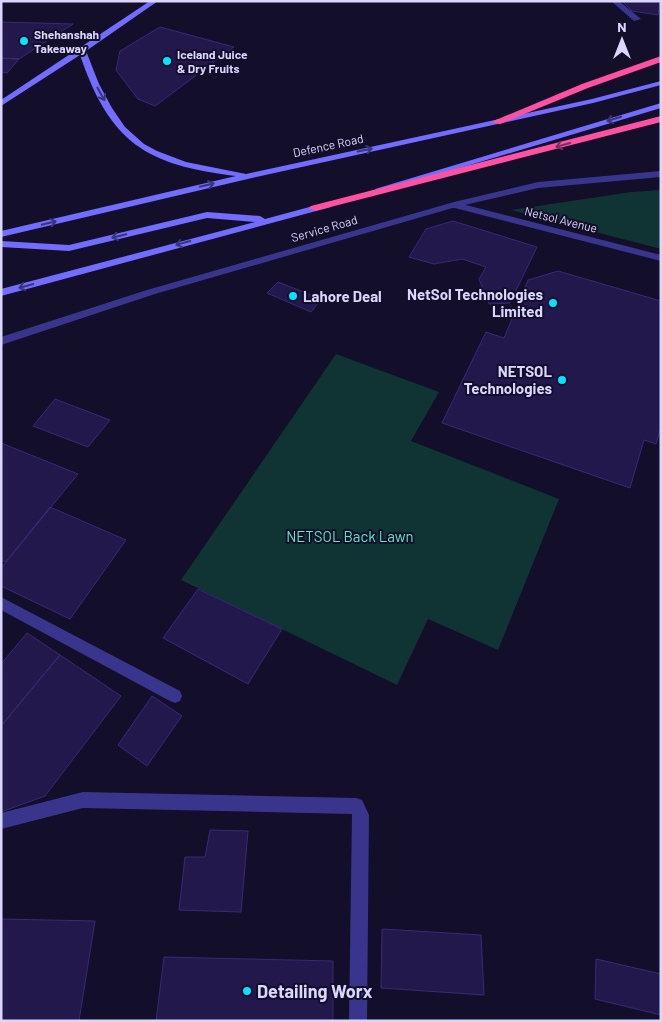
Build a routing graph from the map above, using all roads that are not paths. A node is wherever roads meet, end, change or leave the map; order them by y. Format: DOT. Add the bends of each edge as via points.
graph roads {
  1 [pos="155,1"];
  2 [pos="614,1"];
  3 [pos="637,19"];
  4 [pos="82,50"];
  5 [pos="661,59"];
  6 [pos="661,83"];
  7 [pos="1,104"];
  8 [pos="661,105"];
  9 [pos="661,119"];
  10 [pos="496,122"];
  11 [pos="661,174"];
  12 [pos="252,175"];
  13 [pos="454,205"];
  14 [pos="315,208"];
  15 [pos="270,220"];
  16 [pos="1,234"];
  17 [pos="1,244"];
  18 [pos="661,258"];
  19 [pos="1,293"];
  20 [pos="1,342"];
  21 [pos="1,603"];
  22 [pos="175,696"];
  23 [pos="1,821"];
  24 [pos="358,1021"];
  1 -- 4 [label="main road"];
  2 -- 3 [label="street"];
  4 -- 7 [label="main road"];
  4 -- 12 [label="main road, one-way" via="89,73 130,137 161,156 189,166"];
  5 -- 10 [label="highway"];
  6 -- 10 [label="main road, Defence Road"];
  8 -- 14 [label="main road, one-way"];
  9 -- 14 [label="highway, one-way"];
  12 -- 10 [label="main road, Defence Road, one-way"];
  11 -- 13 [label="street, Service Road" via="538,185"];
  16 -- 12 [label="main road, Defence Road, one-way"];
  13 -- 18 [label="street, Netsol Avenue"];
  13 -- 20 [label="street, Service Road" via="161,289"];
  14 -- 15 [label="main road"];
  15 -- 17 [label="main road, one-way" via="207,215 68,248"];
  15 -- 19 [label="main road, one-way"];
  21 -- 22 [label="street"];
  23 -- 24 [label="street" via="83,800 356,806 361,815"];
}
